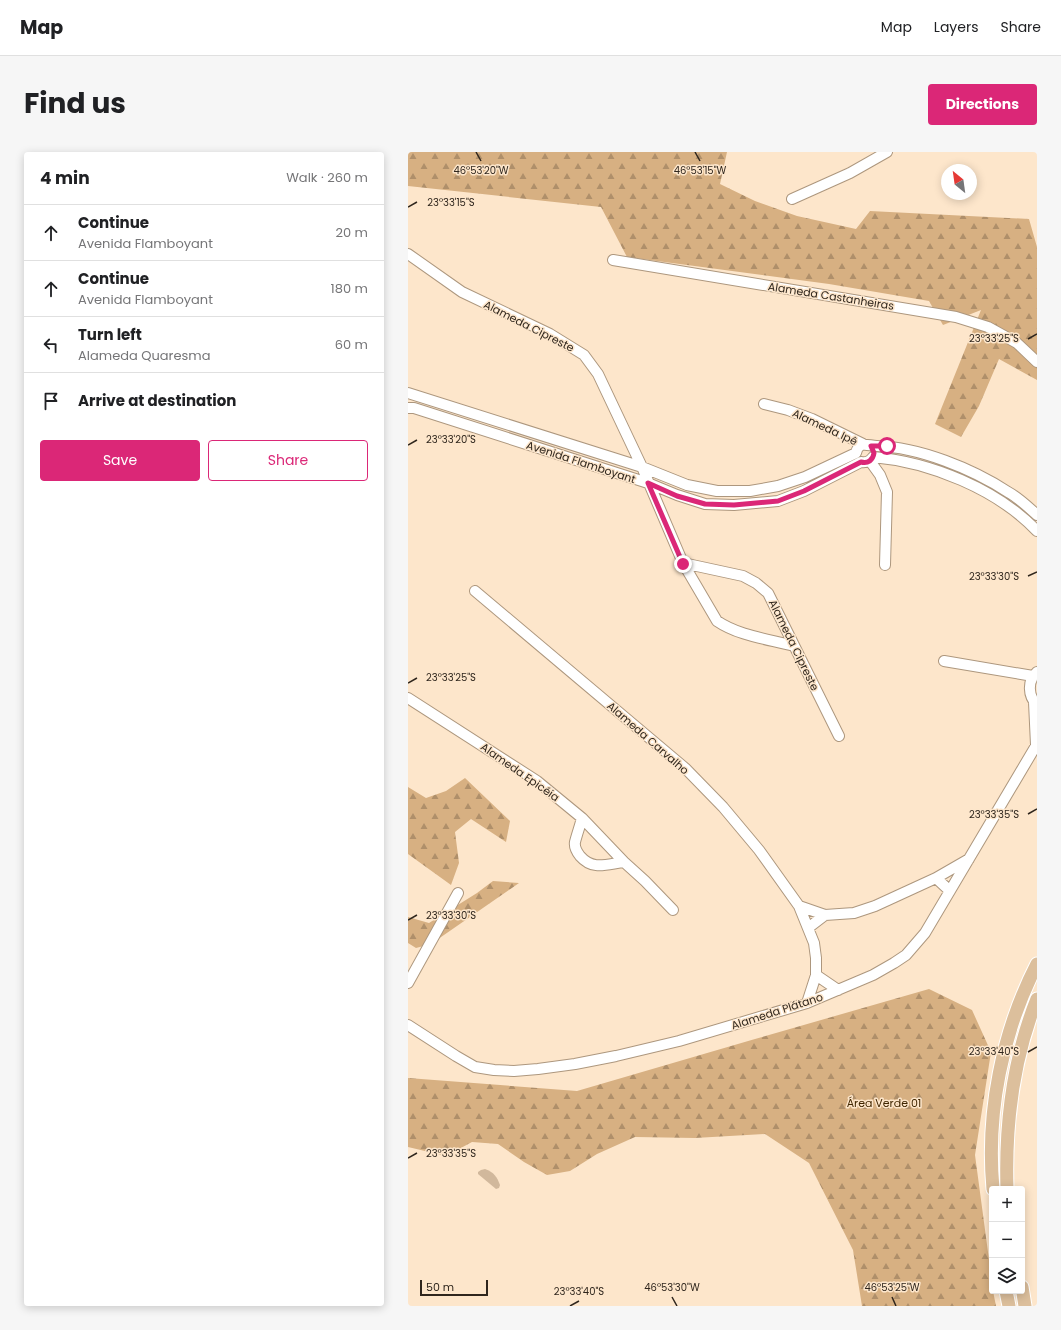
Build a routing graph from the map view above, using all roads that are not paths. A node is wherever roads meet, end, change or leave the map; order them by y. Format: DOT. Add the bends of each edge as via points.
graph roads {
  1 [pos="887,152"];
  2 [pos="792,199"];
  3 [pos="408,254"];
  4 [pos="613,260"];
  5 [pos="1037,362"];
  6 [pos="408,393"];
  7 [pos="764,404"];
  8 [pos="408,408"];
  9 [pos="867,445"];
  10 [pos="612,457"];
  11 [pos="865,458"];
  12 [pos="642,467"];
  13 [pos="608,470"];
  14 [pos="648,483"];
  15 [pos="1037,514"];
  16 [pos="1037,531"];
  17 [pos="683,564"];
  18 [pos="885,565"];
  19 [pos="475,591"];
  20 [pos="794,646"];
  21 [pos="944,661"];
  22 [pos="1035,674"];
  23 [pos="408,698"];
  24 [pos="1035,703"];
  25 [pos="840,736"];
  26 [pos="1037,745"];
  27 [pos="582,818"];
  28 [pos="969,859"];
  29 [pos="624,862"];
  30 [pos="936,878"];
  31 [pos="950,891"];
  32 [pos="458,893"];
  33 [pos="799,906"];
  34 [pos="673,910"];
  35 [pos="825,915"];
  36 [pos="808,928"];
  37 [pos="1037,964"];
  38 [pos="816,974"];
  39 [pos="408,983"];
  40 [pos="838,990"];
  41 [pos="1037,999"];
  42 [pos="807,1003"];
  43 [pos="408,1025"];
  44 [pos="992,1186"];
  45 [pos="1007,1186"];
  46 [pos="1007,1294"];
  47 [pos="1023,1294"];
  48 [pos="1009,1306"];
  49 [pos="1025,1306"];
  1 -- 2 [label="street" via="850,173"];
  3 -- 12 [label="street, Alameda Cipreste" via="462,292 550,334 584,355 598,374"];
  4 -- 5 [label="street, Alameda Castanheiras" via="956,317 994,330 1017,343"];
  6 -- 10 [label="street, Avenida Flamboyant"];
  7 -- 9 [label="street, Alameda Ipê" via="812,419"];
  8 -- 13 [label="street, Avenida Flamboyant"];
  9 -- 11 [label="street" via="874,453"];
  9 -- 11 [label="street, Avenida Flamboyant" via="857,449"];
  9 -- 15 [label="street" via="909,449 933,457 1009,492"];
  10 -- 12 [label="street, Avenida Flamboyant"];
  10 -- 13 [label="street"];
  11 -- 12 [label="street, Avenida Flamboyant" via="778,486 750,491 717,491 687,485"];
  11 -- 14 [label="street, Avenida Flamboyant" via="804,491 778,501 734,505 705,504 677,496"];
  11 -- 16 [label="street" via="912,463 953,476 1001,500"];
  11 -- 18 [label="street" via="880,475 887,492"];
  12 -- 14 [label="street, Alameda Cipreste"];
  13 -- 14 [label="street, Avenida Flamboyant"];
  14 -- 17 [label="street, Alameda Cipreste"];
  17 -- 20 [label="street, Alameda Cipreste" via="718,621 726,628"];
  17 -- 20 [label="street, Alameda Cipreste" via="743,576 756,583 768,593"];
  19 -- 33 [label="street, Alameda Carvalho" via="685,768 734,819"];
  20 -- 25 [label="street, Alameda Cipreste"];
  21 -- 22 [label="street"];
  22 -- 24 [label="street, Alameda Plátano" via="1029,687"];
  23 -- 27 [label="street, Alameda Epicéia" via="537,781"];
  24 -- 26 [label="street, Alameda Plátano"];
  26 -- 28 [label="street, Alameda Plátano"];
  27 -- 29 [label="street, Alameda Epicéia"];
  27 -- 29 [label="street" via="575,843 578,854 588,863 598,866"];
  28 -- 30 [label="street"];
  28 -- 31 [label="street, Alameda Plátano"];
  29 -- 34 [label="street, Alameda Epicéia"];
  30 -- 31 [label="street"];
  30 -- 35 [label="street" via="854,913"];
  31 -- 40 [label="street, Alameda Plátano" via="925,933 906,955 873,975"];
  32 -- 39 [label="street"];
  33 -- 35 [label="street"];
  33 -- 36 [label="street, Alameda Carvalho"];
  35 -- 36 [label="street"];
  36 -- 38 [label="street, Alameda Carvalho" via="814,943"];
  37 -- 44 [label="main road" via="1016,1010 1006,1044 992,1123"];
  38 -- 40 [label="street"];
  38 -- 42 [label="street, Alameda Carvalho"];
  40 -- 42 [label="street, Alameda Plátano"];
  41 -- 45 [label="main road" via="1018,1060 1014,1083 1007,1150"];
  42 -- 43 [label="street, Alameda Plátano" via="623,1055 514,1071 475,1067"];
  46 -- 48 [label="main road"];
  47 -- 49 [label="main road"];
}
